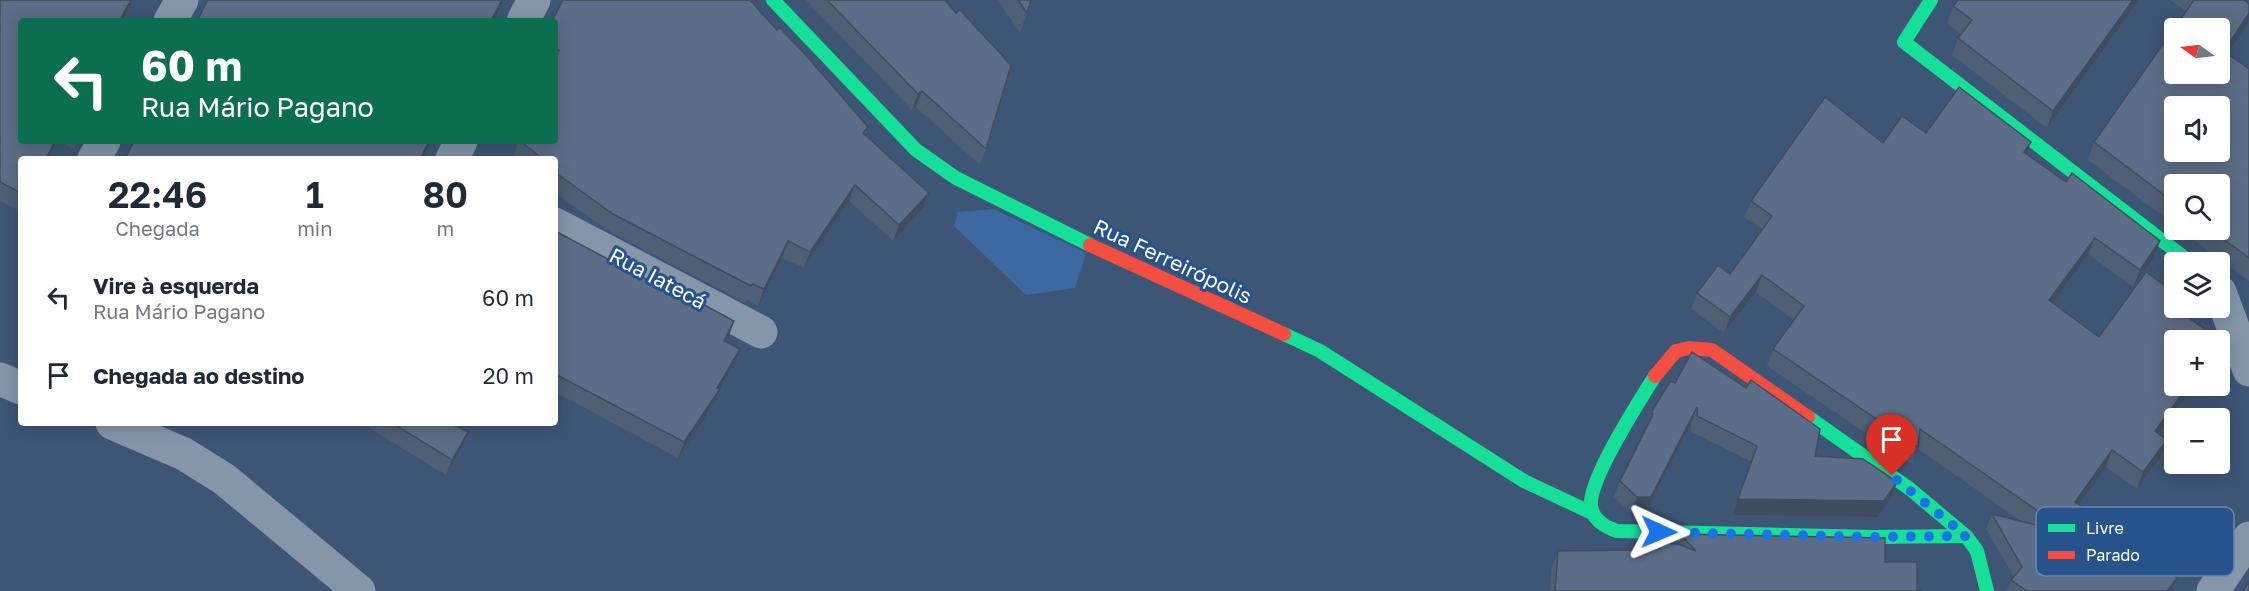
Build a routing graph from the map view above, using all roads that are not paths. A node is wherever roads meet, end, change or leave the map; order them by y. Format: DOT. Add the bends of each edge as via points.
graph roads {
  1 [pos="182,0"];
  2 [pos="534,0"];
  3 [pos="774,0"];
  4 [pos="1931,0"];
  5 [pos="172,18"];
  6 [pos="525,18"];
  7 [pos="558,226"];
  8 [pos="2177,252"];
  9 [pos="2230,318"];
  10 [pos="761,332"];
  11 [pos="2249,370"];
  12 [pos="0,379"];
  13 [pos="18,387"];
  14 [pos="119,426"];
  15 [pos="1595,517"];
  16 [pos="1966,536"];
  17 [pos="2249,538"];
  18 [pos="2234,559"];
  19 [pos="2222,576"];
  20 [pos="359,591"];
  21 [pos="1987,591"];
  22 [pos="2212,591"];
  1 -- 5 [label="street"];
  2 -- 6 [label="street"];
  3 -- 15 [label="street, Rua Ferreirópolis" via="916,150 956,178 1043,224 1320,351 1524,481"];
  4 -- 8 [label="street" via="1904,42"];
  7 -- 10 [label="street, Rua Iatecá"];
  9 -- 11 [label="street"];
  12 -- 13 [label="street"];
  14 -- 20 [label="street" via="184,454 224,479"];
  15 -- 16 [label="street, Rua Ferreirópolis" via="1617,531"];
  15 -- 16 [label="street" via="1591,503 1598,477 1659,368 1677,351 1695,346 1712,350 1910,489"];
  16 -- 21 [label="street" via="1977,551"];
  17 -- 18 [label="street"];
  19 -- 22 [label="street"];
}
